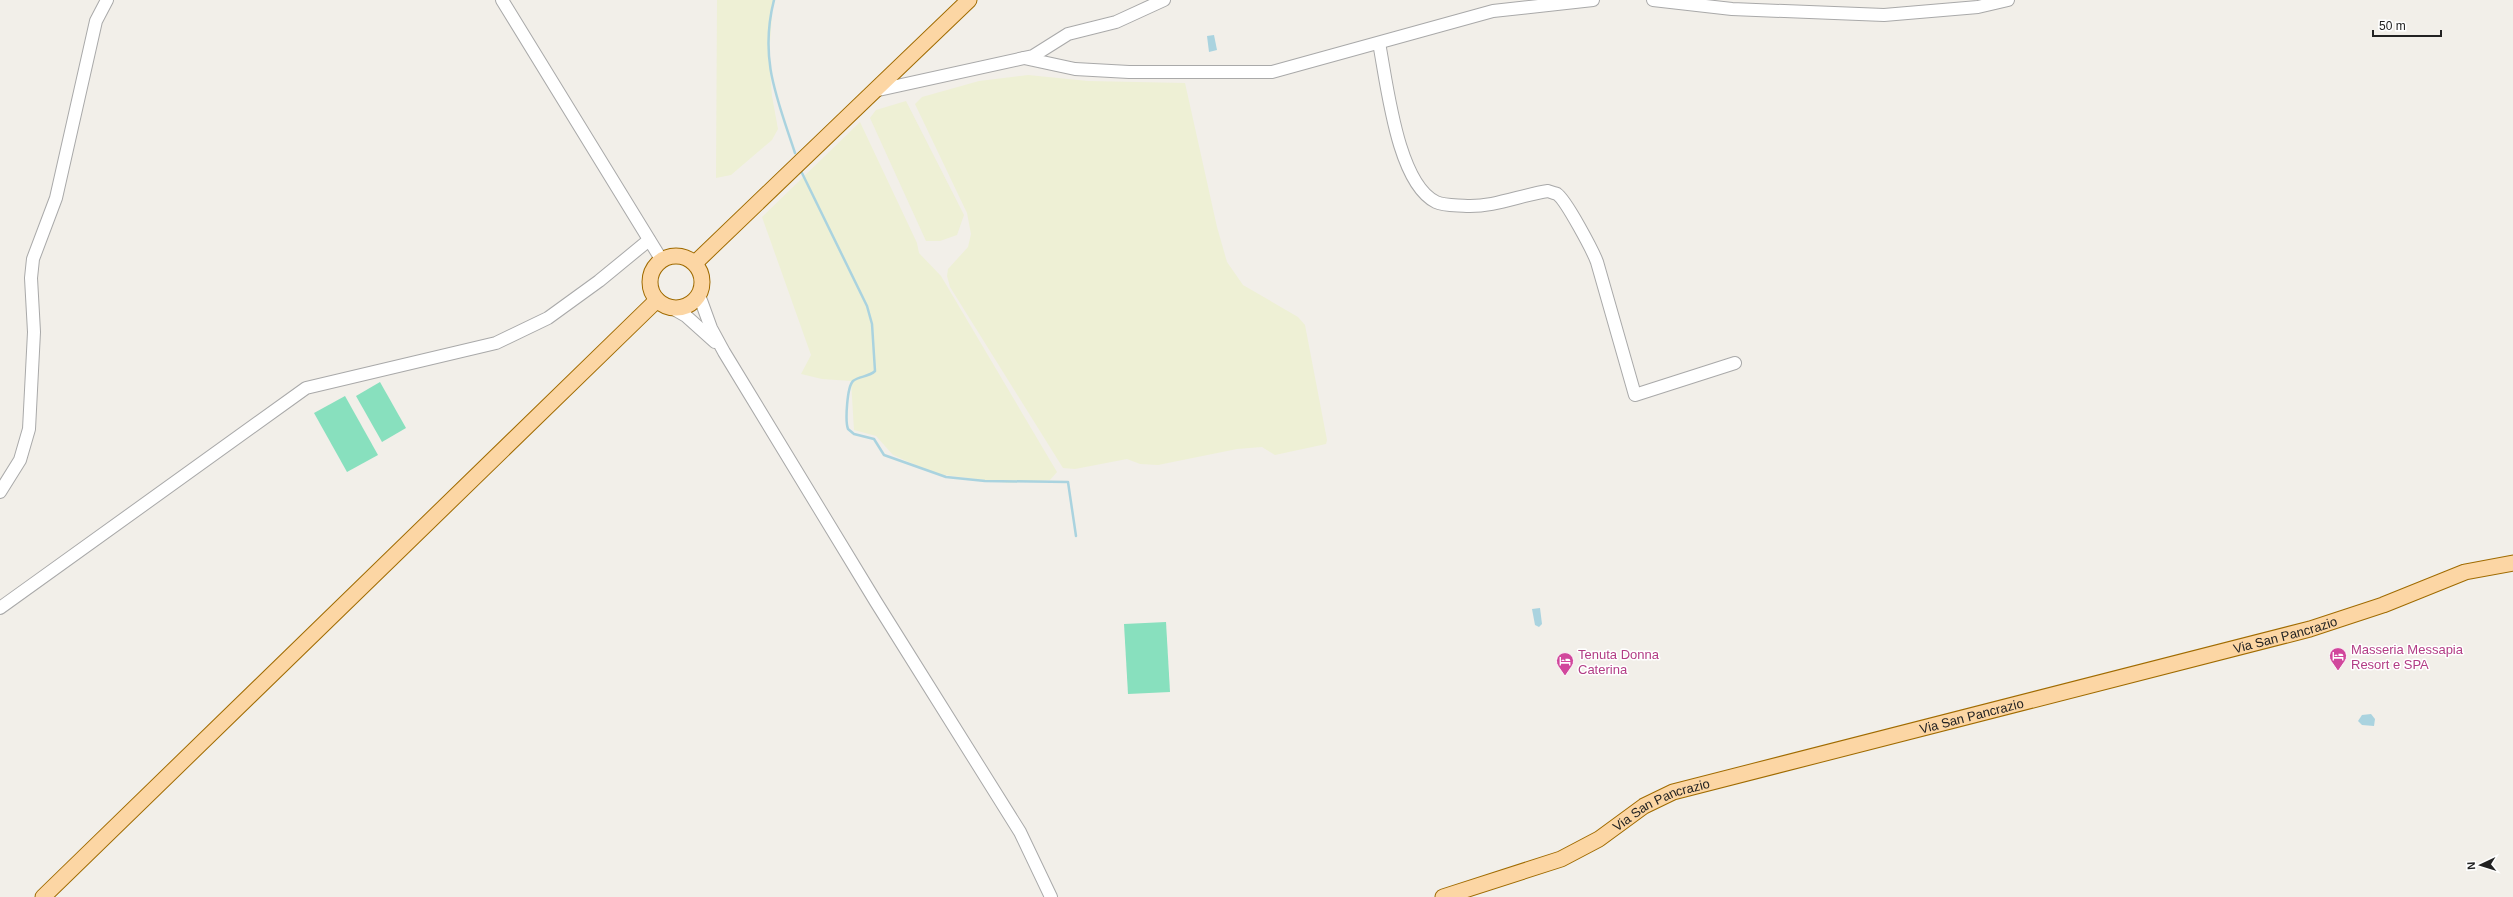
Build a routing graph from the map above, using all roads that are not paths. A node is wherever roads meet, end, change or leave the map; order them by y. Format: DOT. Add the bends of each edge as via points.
graph roads {
  1 [pos="107,0"];
  2 [pos="502,0"];
  3 [pos="969,0"];
  4 [pos="1164,0"];
  5 [pos="1593,0"];
  6 [pos="1653,0"];
  7 [pos="2008,0"];
  8 [pos="1379,43"];
  9 [pos="1024,58"];
  10 [pos="874,91"];
  11 [pos="649,240"];
  12 [pos="661,260"];
  13 [pos="694,263"];
  14 [pos="699,295"];
  15 [pos="656,300"];
  16 [pos="672,308"];
  17 [pos="724,352"];
  18 [pos="1735,363"];
  19 [pos="0,492"];
  20 [pos="2513,563"];
  21 [pos="0,608"];
  22 [pos="43,897"];
  23 [pos="1051,897"];
  24 [pos="1443,897"];
  1 -- 19 [label="street" via="96,21 56,198 33,259 31,278 34,332 29,428 20,460"];
  2 -- 11 [label="street"];
  3 -- 10 [label="main road"];
  4 -- 9 [label="street" via="1116,22 1068,34 1033,56"];
  5 -- 8 [label="street" via="1493,10"];
  6 -- 7 [label="street" via="1732,10 1884,15 1978,7"];
  8 -- 9 [label="street" via="1272,72 1090,70"];
  8 -- 18 [label="street" via="1400,145 1410,173 1427,195 1437,203 1468,206 1548,191 1557,194 1591,246 1635,394"];
  9 -- 10 [label="street"];
  10 -- 13 [label="main road"];
  11 -- 12 [label="street"];
  11 -- 21 [label="street" via="599,282 548,318 496,343 306,388"];
  12 -- 13 [label="main road" via="668,256 682,256"];
  12 -- 15 [label="main road" via="651,271 649,279"];
  13 -- 14 [label="main road" via="702,278"];
  14 -- 16 [label="main road" via="688,306"];
  14 -- 17 [label="street" via="711,328"];
  15 -- 16 [label="main road"];
  15 -- 22 [label="main road"];
  16 -- 17 [label="street" via="691,320"];
  17 -- 23 [label="street" via="1020,832"];
  20 -- 24 [label="main road, Via San Pancrazio" via="2465,572 2383,605 2310,629 1674,792 1644,806 1599,839 1561,859"];
}
